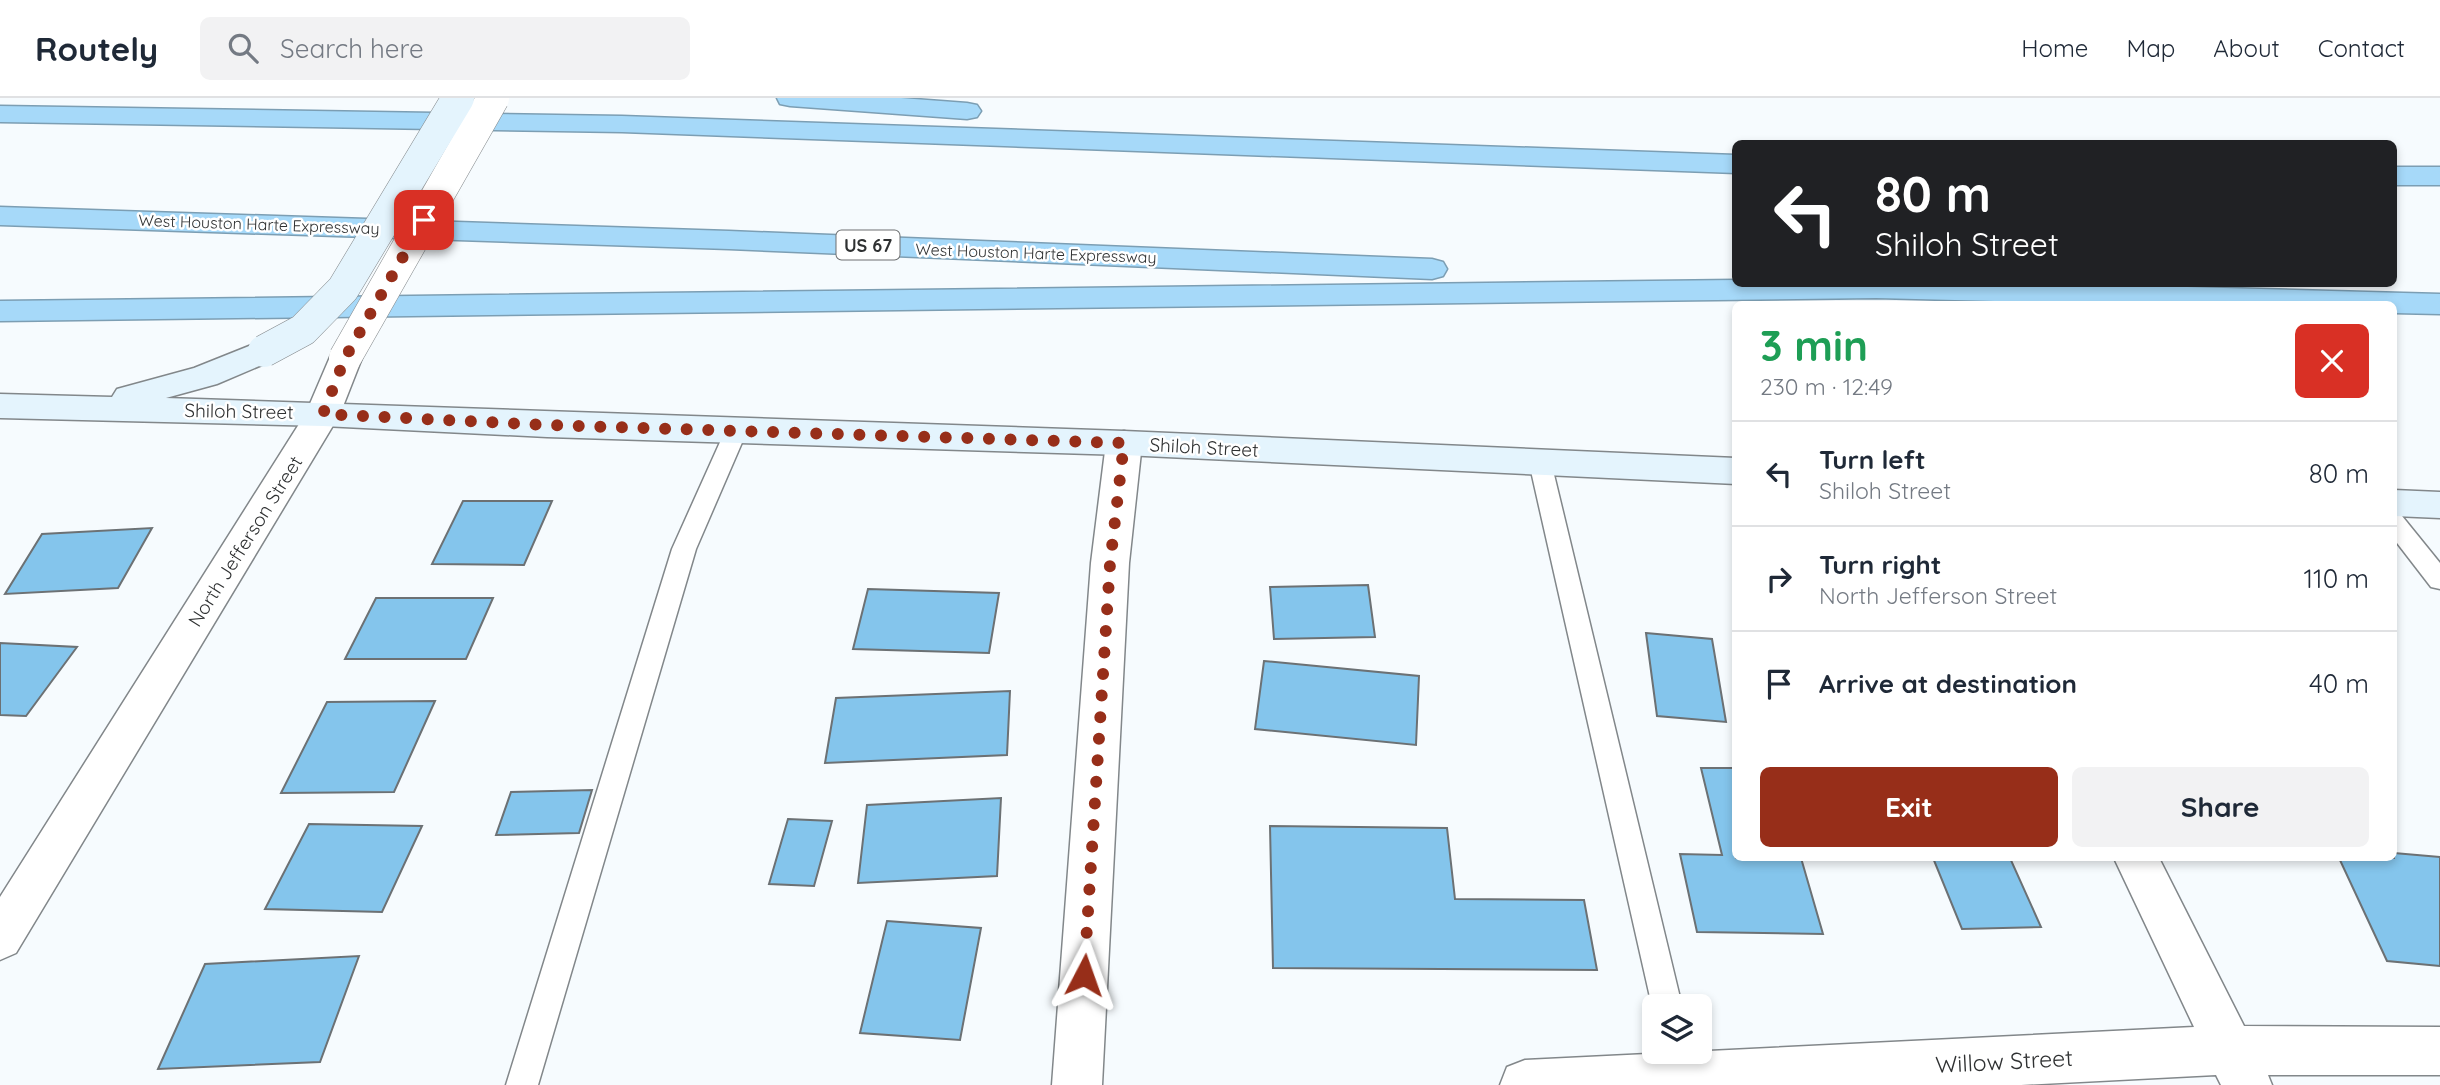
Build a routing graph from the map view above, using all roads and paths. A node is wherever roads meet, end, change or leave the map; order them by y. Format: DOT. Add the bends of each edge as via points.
graph roads {
  1 [pos="458,98"];
  2 [pos="493,98"];
  3 [pos="790,98"];
  4 [pos="0,114"];
  5 [pos="1622,160"];
  6 [pos="1732,164"];
  7 [pos="2397,176"];
  8 [pos="2440,176"];
  9 [pos="0,216"];
  10 [pos="1732,282"];
  11 [pos="1850,287"];
  12 [pos="1875,288"];
  13 [pos="2365,301"];
  14 [pos="2397,302"];
  15 [pos="2440,303"];
  16 [pos="0,312"];
  17 [pos="0,406"];
  18 [pos="90,408"];
  19 [pos="323,414"];
  20 [pos="736,431"];
  21 [pos="1124,443"];
  22 [pos="1540,462"];
  23 [pos="1732,471"];
  24 [pos="2397,503"];
  25 [pos="2440,505"];
  26 [pos="2397,526"];
  27 [pos="2440,580"];
  28 [pos="2137,861"];
  29 [pos="0,937"];
  30 [pos="1664,994"];
  31 [pos="2440,1051"];
  32 [pos="2238,1067"];
  33 [pos="1682,1071"];
  34 [pos="522,1085"];
  35 [pos="1077,1085"];
  36 [pos="1525,1085"];
  1 -- 18 [label="main road, bridge" via="342,289 303,330 205,376"];
  2 -- 19 [label="street, North Jefferson Street, bridge" via="345,358"];
  3 -- 5 [label="highway"];
  4 -- 5 [label="highway" via="622,124"];
  5 -- 6 [label="highway"];
  7 -- 8 [label="highway"];
  9 -- 10 [label="highway, West Houston Harte Expressway / US 67" via="729,240"];
  11 -- 12 [label="highway"];
  12 -- 13 [label="highway"];
  12 -- 16 [label="highway"];
  14 -- 15 [label="highway"];
  17 -- 18 [label="main road, Shiloh Street"];
  18 -- 19 [label="main road, Shiloh Street"];
  19 -- 20 [label="main road, Shiloh Street"];
  19 -- 29 [label="street, North Jefferson Street"];
  20 -- 21 [label="main road, Shiloh Street"];
  20 -- 34 [label="lane" via="684,549"];
  21 -- 22 [label="main road, Shiloh Street"];
  21 -- 35 [label="street" via="1110,564"];
  22 -- 23 [label="main road, Shiloh Street"];
  22 -- 30 [label="lane"];
  24 -- 25 [label="main road"];
  26 -- 27 [label="lane"];
  28 -- 32 [label="street"];
  31 -- 32 [label="street, Willow Street"];
  32 -- 33 [label="street, Willow Street"];
  33 -- 36 [label="street, Willow Street"];
}
